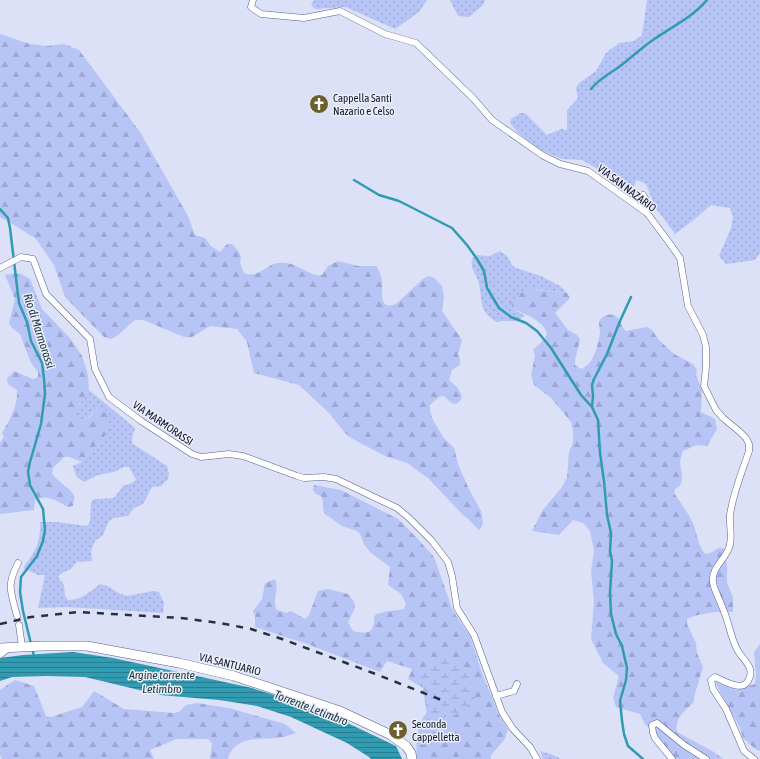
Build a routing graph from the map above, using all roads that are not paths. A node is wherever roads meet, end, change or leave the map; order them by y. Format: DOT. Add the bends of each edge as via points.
graph roads {
  1 [pos="253,0"];
  2 [pos="643,195"];
  3 [pos="646,213"];
  4 [pos="0,268"];
  5 [pos="18,563"];
  6 [pos="17,616"];
  7 [pos="19,625"];
  8 [pos="22,646"];
  9 [pos="10,647"];
  10 [pos="0,648"];
  11 [pos="0,656"];
  12 [pos="517,684"];
  13 [pos="496,696"];
  14 [pos="412,759"];
  15 [pos="537,759"];
  16 [pos="672,759"];
  17 [pos="706,759"];
  18 [pos="754,759"];
  1 -- 3 [label="street, VIA SAN NAZARIO" via="251,7 261,14 304,18 340,11 385,34 416,43 492,120 542,155 560,164 588,171"];
  2 -- 3 [label="street"];
  3 -- 18 [label="street, VIA SAN NAZARIO" via="680,258 688,306 703,335 706,347 704,386 716,410 749,444 732,504 729,548 714,571 713,578 733,642 751,671 748,682 743,685 738,686 715,677 711,680 744,751"];
  4 -- 13 [label="street, VIA MARMORASSI" via="21,257 33,259 46,294 90,339 95,369 109,397 178,446 201,457 243,456 304,478 336,479 397,508 432,541 448,562 457,608 474,635"];
  5 -- 6 [label="street" via="10,578"];
  7 -- 8 [label="street"];
  8 -- 9 [label="main road, VIA SANTUARIO"];
  8 -- 14 [label="main road, VIA SANTUARIO" via="87,646 234,676 340,711 391,735 406,746"];
  9 -- 10 [label="main road, VIA SANTUARIO"];
  9 -- 11 [label="street"];
  12 -- 13 [label="street" via="514,691"];
  13 -- 15 [label="street" via="513,729 530,747"];
  16 -- 17 [label="street" via="653,733 654,723"];
}
